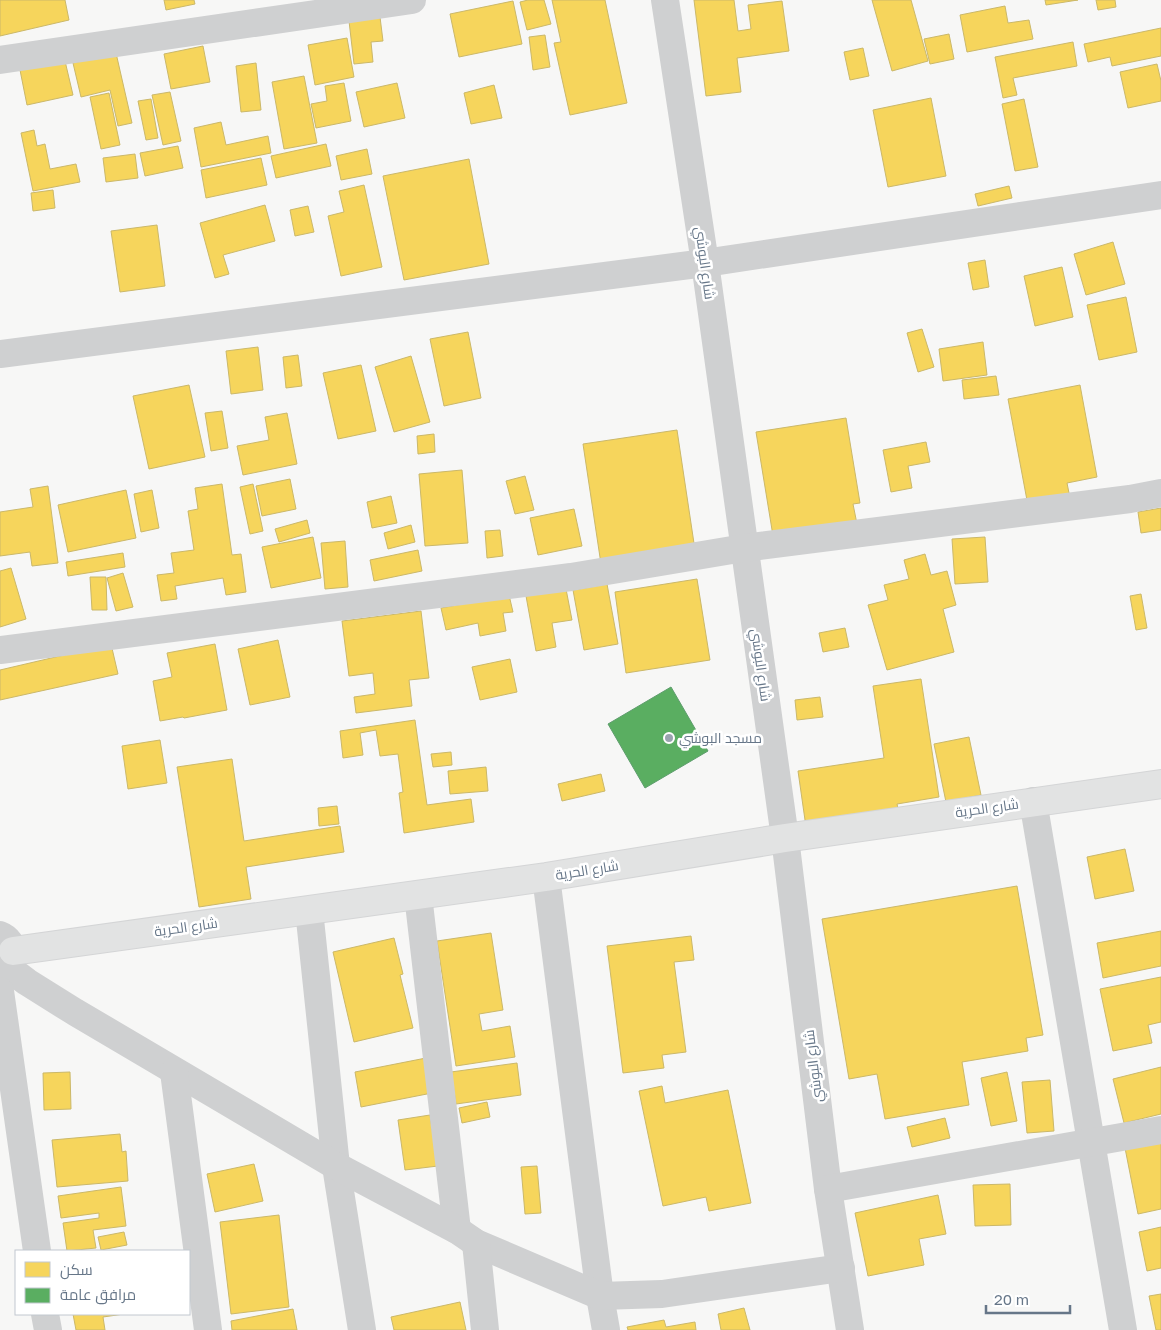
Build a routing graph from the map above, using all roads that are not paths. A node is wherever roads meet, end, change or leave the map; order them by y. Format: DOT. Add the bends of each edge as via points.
graph roads {
  1 [pos="412,0"];
  2 [pos="665,0"];
  3 [pos="0,60"];
  4 [pos="1161,194"];
  5 [pos="705,263"];
  6 [pos="0,354"];
  7 [pos="1161,493"];
  8 [pos="744,548"];
  9 [pos="0,650"];
  10 [pos="1161,784"];
  11 [pos="1033,801"];
  12 [pos="785,838"];
  13 [pos="546,877"];
  14 [pos="418,895"];
  15 [pos="309,910"];
  16 [pos="4,963"];
  17 [pos="174,1072"];
  18 [pos="1161,1130"];
  19 [pos="1091,1142"];
  20 [pos="336,1166"];
  21 [pos="828,1189"];
  22 [pos="467,1236"];
  23 [pos="37,1250"];
  24 [pos="841,1268"];
  25 [pos="600,1296"];
  26 [pos="45,1315"];
  27 [pos="48,1330"];
  28 [pos="208,1330"];
  29 [pos="362,1330"];
  30 [pos="484,1330"];
  31 [pos="606,1330"];
  32 [pos="850,1330"];
  33 [pos="1123,1330"];
  1 -- 3 [label="street"];
  2 -- 5 [label="street, شارع البوشي"];
  4 -- 5 [label="street"];
  5 -- 6 [label="street"];
  5 -- 8 [label="street, شارع البوشي"];
  7 -- 8 [label="street"];
  8 -- 9 [label="street" via="571,576"];
  8 -- 12 [label="street, شارع البوشي"];
  10 -- 11 [label="street, شارع الحرية"];
  11 -- 12 [label="street, شارع الحرية"];
  11 -- 19 [label="street"];
  12 -- 13 [label="street, شارع الحرية"];
  12 -- 21 [label="street, شارع البوشي"];
  13 -- 14 [label="street, شارع الحرية"];
  13 -- 25 [label="street"];
  14 -- 15 [label="street, شارع الحرية"];
  14 -- 22 [label="street"];
  15 -- 16 [label="street, شارع الحرية"];
  15 -- 20 [label="street"];
  16 -- 17 [label="street" via="27,982"];
  16 -- 23 [label="street"];
  17 -- 20 [label="street"];
  17 -- 28 [label="street"];
  18 -- 19 [label="street"];
  19 -- 21 [label="street"];
  19 -- 33 [label="street"];
  20 -- 22 [label="street"];
  20 -- 29 [label="street"];
  21 -- 24 [label="street, شارع البوشي"];
  22 -- 25 [label="street"];
  22 -- 30 [label="street"];
  24 -- 25 [label="street" via="662,1294"];
  24 -- 32 [label="street, شارع البوشي"];
  25 -- 31 [label="street"];
  26 -- 27 [label="street"];
}
